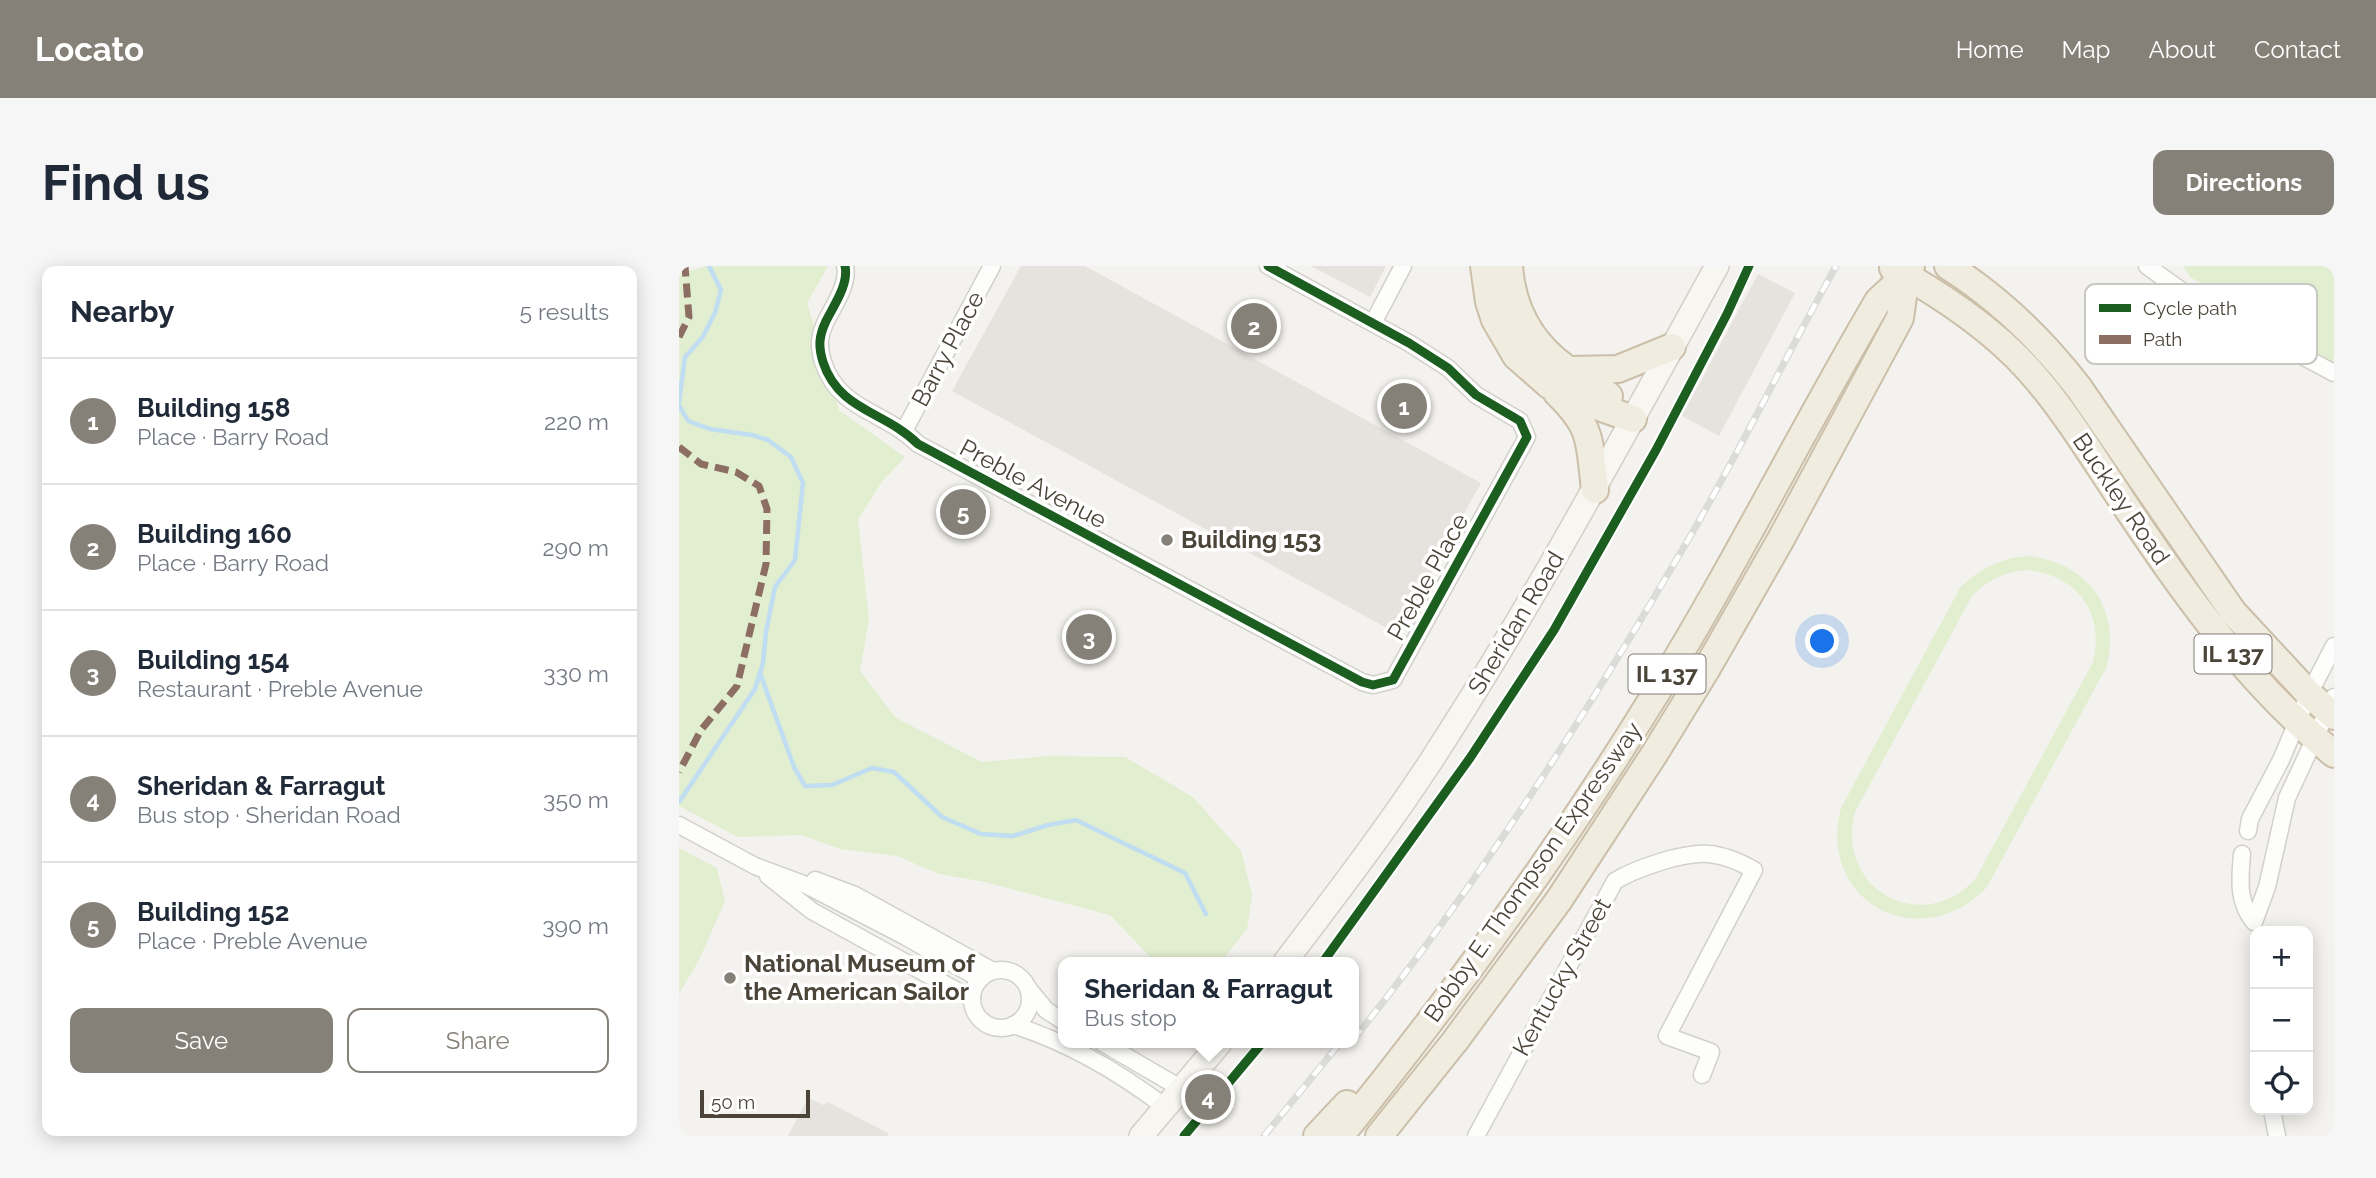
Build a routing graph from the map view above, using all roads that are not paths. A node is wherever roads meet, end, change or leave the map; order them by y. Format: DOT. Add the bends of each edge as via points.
graph roads {
  1 [pos="845,266"];
  2 [pos="992,266"];
  3 [pos="1268,266"];
  4 [pos="1403,266"];
  5 [pos="1484,266"];
  6 [pos="1509,266"];
  7 [pos="1717,266"];
  8 [pos="1948,266"];
  9 [pos="2149,267"];
  10 [pos="1902,269"];
  11 [pos="2172,284"];
  12 [pos="1373,323"];
  13 [pos="1672,347"];
  14 [pos="2317,364"];
  15 [pos="2334,373"];
  16 [pos="1559,378"];
  17 [pos="1633,419"];
  18 [pos="904,431"];
  19 [pos="1594,490"];
  20 [pos="2334,646"];
  21 [pos="1334,667"];
  22 [pos="2326,704"];
  23 [pos="2315,738"];
  24 [pos="679,825"];
  25 [pos="2248,831"];
  26 [pos="2242,854"];
  27 [pos="755,866"];
  28 [pos="2254,926"];
  29 [pos="2255,926"];
  30 [pos="1289,957"];
  31 [pos="987,975"];
  32 [pos="1028,988"];
  33 [pos="972,999"];
  34 [pos="1058,1018"];
  35 [pos="1013,1024"];
  36 [pos="1058,1043"];
  37 [pos="1068,1048"];
  38 [pos="1112,1048"];
  39 [pos="1216,1048"];
  40 [pos="1393,1070"];
  41 [pos="1430,1073"];
  42 [pos="1702,1075"];
  43 [pos="1182,1088"];
  44 [pos="1165,1107"];
  45 [pos="2273,1115"];
  46 [pos="1141,1136"];
  47 [pos="1317,1136"];
  48 [pos="1340,1136"];
  49 [pos="1379,1136"];
  50 [pos="1390,1136"];
  51 [pos="1476,1136"];
  52 [pos="2277,1136"];
  1 -- 18 [label="street, Preble Avenue" via="842,286 820,336 828,376 854,404"];
  2 -- 18 [label="street, Barry Place"];
  3 -- 12 [label="street"];
  4 -- 12 [label="street"];
  5 -- 16 [label="highway" via="1489,302 1516,356"];
  6 -- 16 [label="highway" via="1512,294 1523,321"];
  7 -- 13 [label="main road, Sheridan Road"];
  8 -- 22 [label="highway, Buckley Road / IL 137" via="2007,309 2054,356 2234,611"];
  9 -- 11 [label="street"];
  10 -- 23 [label="highway, Buckley Road / IL 137" via="1980,326 2027,368 2240,664"];
  10 -- 40 [label="highway, Bobby E. Thompson Expressway / IL 137" via="1878,301 1698,623 1616,757 1515,907"];
  10 -- 41 [label="highway, Bobby E. Thompson Expressway / IL 137" via="1900,318 1742,611 1559,900"];
  12 -- 21 [label="street, Preble Place" via="1448,368 1476,395 1520,421 1527,438 1394,680 1373,685"];
  13 -- 16 [label="highway" via="1618,369"];
  13 -- 17 [label="main road, Sheridan Road"];
  14 -- 15 [label="street"];
  16 -- 17 [label="highway" via="1602,389"];
  16 -- 19 [label="highway" via="1587,430"];
  17 -- 19 [label="main road, Sheridan Road"];
  18 -- 21 [label="street, Preble Avenue" via="918,444"];
  19 -- 30 [label="main road, Sheridan Road" via="1430,763"];
  20 -- 22 [label="street"];
  22 -- 23 [label="street"];
  22 -- 23 [label="street"];
  23 -- 25 [label="street" via="2281,760"];
  23 -- 29 [label="street" via="2287,798"];
  24 -- 27 [label="street"];
  26 -- 28 [label="street" via="2239,887"];
  27 -- 31 [label="street" via="806,885"];
  27 -- 33 [label="street" via="812,911"];
  31 -- 32 [label="street" via="1013,972"];
  31 -- 33 [label="street" via="973,990"];
  32 -- 34 [label="street"];
  32 -- 35 [label="street" via="1029,1005"];
  33 -- 35 [label="street" via="983,1021 1000,1028"];
  35 -- 36 [label="street"];
  37 -- 44 [label="street" via="1130,1081"];
  38 -- 43 [label="street"];
  39 -- 43 [label="main road"];
  40 -- 47 [label="highway" via="1347,1104"];
  40 -- 48 [label="highway, Bobby E. Thompson Expressway / IL 137"];
  41 -- 49 [label="highway, Bobby E. Thompson Expressway / IL 137"];
  41 -- 50 [label="highway"];
  42 -- 51 [label="street, Kentucky Street" via="1711,1052 1667,1035 1754,870 1710,853 1687,853 1615,881"];
  43 -- 44 [label="main road"];
  44 -- 46 [label="main road"];
  45 -- 52 [label="street"];
}
